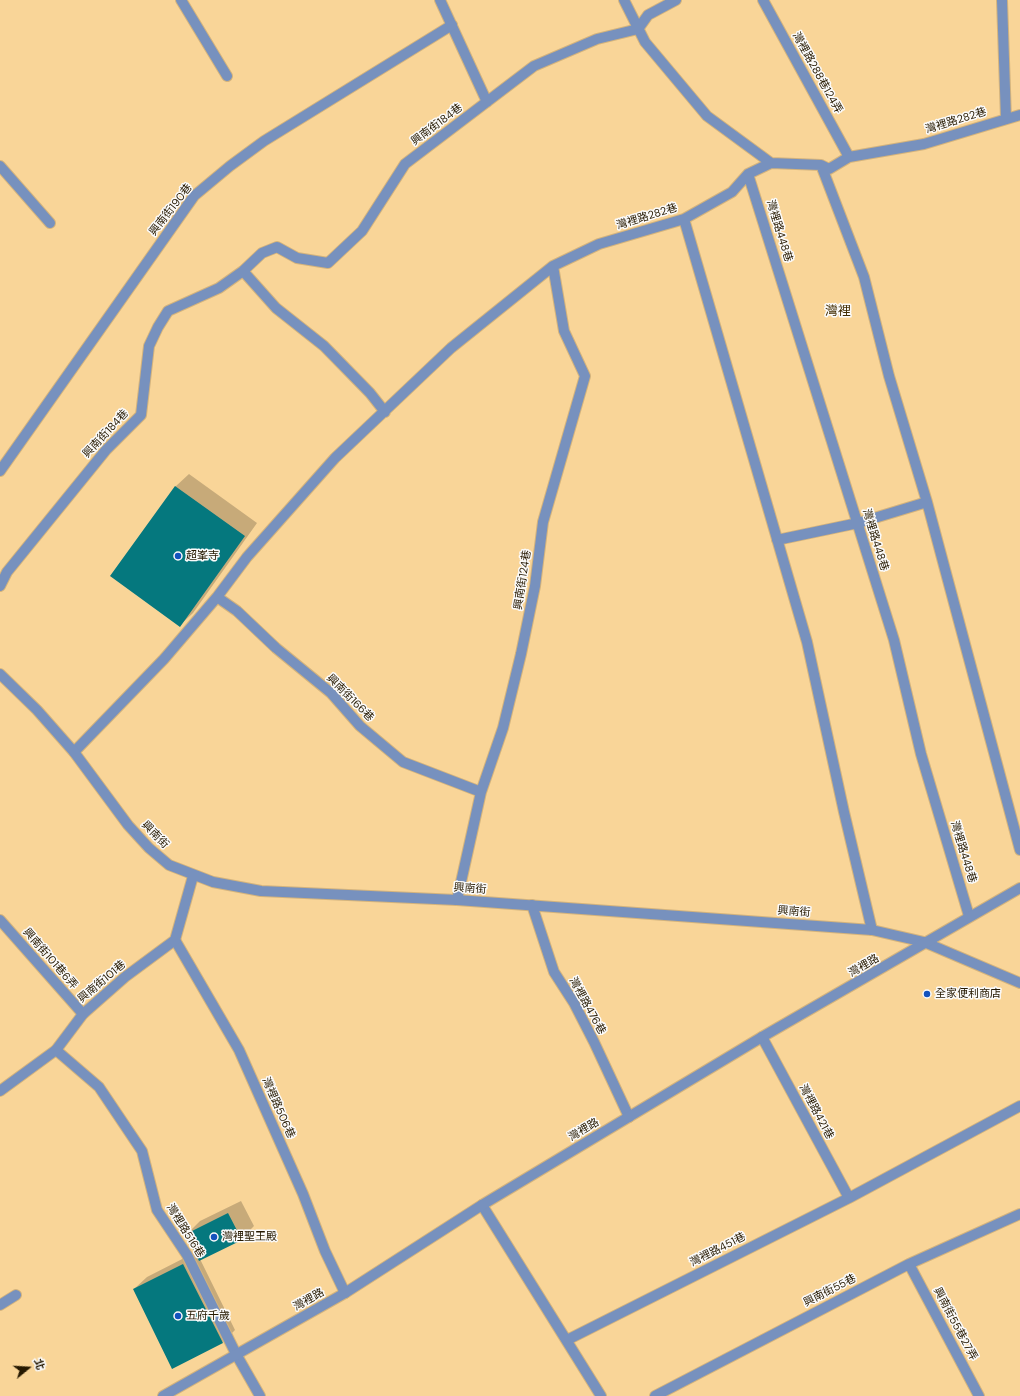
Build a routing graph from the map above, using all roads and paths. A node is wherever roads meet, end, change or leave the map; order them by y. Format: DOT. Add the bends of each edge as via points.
graph roads {
  1 [pos="181,0"];
  2 [pos="440,0"];
  3 [pos="624,0"];
  4 [pos="676,0"];
  5 [pos="763,0"];
  6 [pos="1002,0"];
  7 [pos="452,25"];
  8 [pos="638,29"];
  9 [pos="227,76"];
  10 [pos="487,102"];
  11 [pos="1020,115"];
  12 [pos="1006,119"];
  13 [pos="849,157"];
  14 [pos="771,163"];
  15 [pos="821,165"];
  16 [pos="0,166"];
  17 [pos="748,174"];
  18 [pos="684,219"];
  19 [pos="50,223"];
  20 [pos="553,266"];
  21 [pos="243,270"];
  22 [pos="385,412"];
  23 [pos="0,470"];
  24 [pos="927,502"];
  25 [pos="858,523"];
  26 [pos="777,540"];
  27 [pos="0,586"];
  28 [pos="217,597"];
  29 [pos="0,674"];
  30 [pos="74,752"];
  31 [pos="481,792"];
  32 [pos="1020,850"];
  33 [pos="193,876"];
  34 [pos="1020,888"];
  35 [pos="457,900"];
  36 [pos="532,905"];
  37 [pos="969,916"];
  38 [pos="0,920"];
  39 [pos="872,930"];
  40 [pos="175,940"];
  41 [pos="924,942"];
  42 [pos="1020,983"];
  43 [pos="82,1014"];
  44 [pos="762,1038"];
  45 [pos="56,1050"];
  46 [pos="1,1089"];
  47 [pos="1020,1106"];
  48 [pos="629,1117"];
  49 [pos="849,1198"];
  50 [pos="482,1205"];
  51 [pos="1020,1214"];
  52 [pos="909,1264"];
  53 [pos="345,1293"];
  54 [pos="16,1296"];
  55 [pos="0,1305"];
  56 [pos="567,1340"];
  57 [pos="236,1354"];
  58 [pos="163,1396"];
  59 [pos="260,1396"];
  60 [pos="601,1396"];
  61 [pos="655,1396"];
  62 [pos="979,1396"];
  1 -- 9 [label="street"];
  2 -- 7 [label="street"];
  3 -- 8 [label="street"];
  4 -- 8 [label="street" via="648,15"];
  5 -- 13 [label="street, 灣裡路288巷124弄"];
  6 -- 12 [label="street"];
  7 -- 10 [label="street"];
  7 -- 23 [label="street, 興南街190巷" via="264,141 194,196"];
  8 -- 10 [label="street, 興南街184巷" via="596,39 534,66"];
  8 -- 14 [label="street" via="645,42 707,116"];
  10 -- 21 [label="street, 興南街184巷" via="404,164 362,231 328,263 297,258 277,247 262,253"];
  11 -- 12 [label="street, 灣裡路282巷"];
  12 -- 13 [label="street, 灣裡路282巷" via="924,144"];
  13 -- 15 [label="street, 灣裡路282巷" via="829,169"];
  14 -- 15 [label="street, 灣裡路282巷"];
  14 -- 17 [label="street, 灣裡路282巷"];
  15 -- 24 [label="street" via="864,277 889,376"];
  16 -- 19 [label="street"];
  17 -- 18 [label="street, 灣裡路282巷" via="732,192"];
  17 -- 25 [label="street, 灣裡路448巷"];
  18 -- 20 [label="street, 灣裡路282巷" via="599,244"];
  18 -- 26 [label="street"];
  20 -- 22 [label="street, 灣裡路282巷" via="451,348"];
  20 -- 31 [label="street, 興南街124巷" via="564,330 585,376 543,522 535,586 503,728"];
  21 -- 22 [label="street" via="276,308 324,346"];
  21 -- 27 [label="street, 興南街184巷" via="219,288 168,311 149,346 141,415 106,450 7,572"];
  22 -- 28 [label="street" via="335,458 247,557"];
  24 -- 25 [label="street"];
  24 -- 32 [label="street"];
  25 -- 26 [label="street"];
  25 -- 37 [label="street, 灣裡路448巷" via="894,640 921,754"];
  26 -- 39 [label="street" via="807,642"];
  28 -- 30 [label="street" via="164,659"];
  28 -- 31 [label="street, 興南街166巷" via="237,611 276,648 331,693 360,726 403,762"];
  29 -- 30 [label="street, 興南街" via="37,710"];
  30 -- 33 [label="street, 興南街" via="128,825 149,848 169,865"];
  31 -- 35 [label="street, 興南街124巷"];
  33 -- 35 [label="street, 興南街" via="261,892"];
  33 -- 40 [label="street"];
  34 -- 37 [label="street, 灣裡路"];
  35 -- 36 [label="street, 興南街"];
  36 -- 39 [label="street, 興南街"];
  36 -- 48 [label="street, 灣裡路476巷" via="554,972 574,1003"];
  37 -- 41 [label="street, 灣裡路"];
  38 -- 43 [label="street, 興南街101巷6弄"];
  39 -- 41 [label="street, 興南街"];
  40 -- 43 [label="street, 興南街101巷" via="125,977"];
  40 -- 53 [label="street, 灣裡路506巷" via="239,1050"];
  41 -- 42 [label="street, 興南街"];
  41 -- 44 [label="street, 灣裡路" via="895,962"];
  43 -- 45 [label="street, 興南街101巷"];
  44 -- 48 [label="street, 灣裡路"];
  44 -- 49 [label="street, 灣裡路421巷"];
  45 -- 46 [label="street, 興南街101巷"];
  45 -- 57 [label="street, 灣裡路516巷" via="100,1087 142,1151 157,1210 187,1255"];
  47 -- 49 [label="street, 灣裡路451巷"];
  48 -- 50 [label="street, 灣裡路"];
  49 -- 56 [label="street, 灣裡路451巷"];
  50 -- 53 [label="street, 灣裡路"];
  50 -- 56 [label="street"];
  51 -- 52 [label="street, 興南街55巷"];
  52 -- 61 [label="street, 興南街55巷"];
  52 -- 62 [label="street, 興南街55巷27弄"];
  53 -- 57 [label="street, 灣裡路"];
  54 -- 55 [label="street"];
  56 -- 60 [label="street"];
  57 -- 58 [label="street, 灣裡路"];
  57 -- 59 [label="street, 灣裡路516巷"];
}
